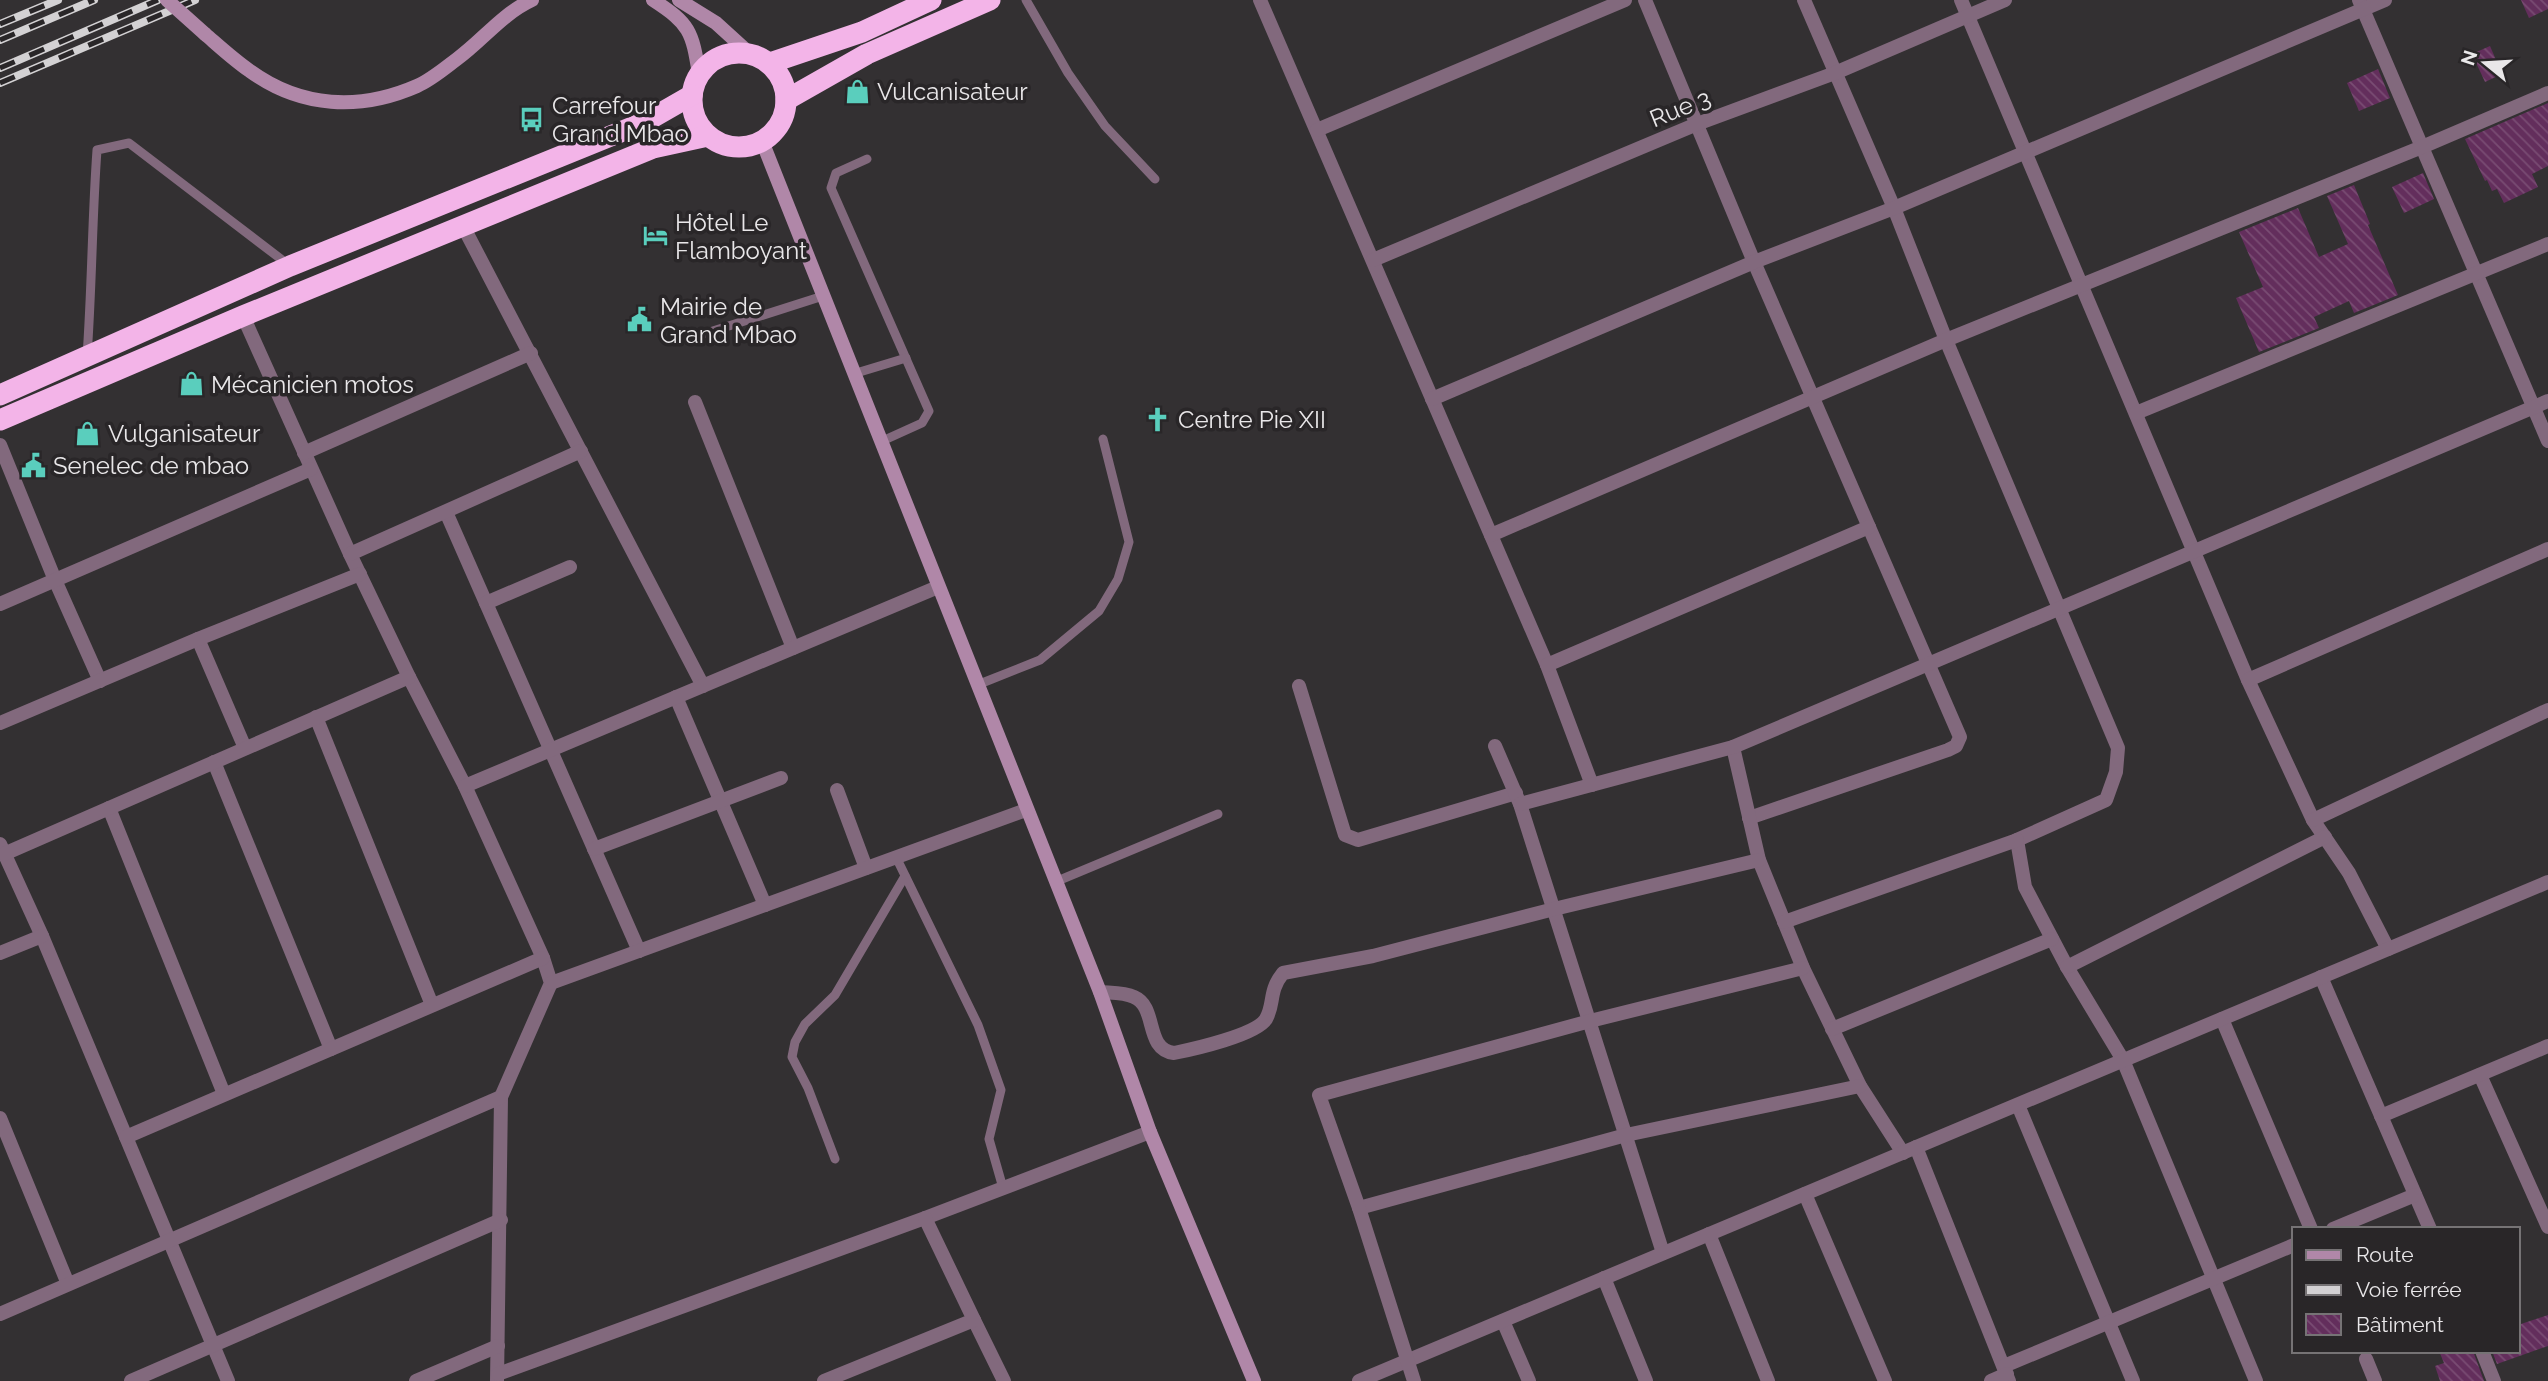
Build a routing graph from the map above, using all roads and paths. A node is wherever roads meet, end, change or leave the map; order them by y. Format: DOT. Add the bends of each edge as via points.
graph roads {
  1 [pos="167,0"];
  2 [pos="532,0"];
  3 [pos="653,0"];
  4 [pos="679,0"];
  5 [pos="932,0"];
  6 [pos="990,0"];
  7 [pos="1026,0"];
  8 [pos="1260,0"];
  9 [pos="1625,0"];
  10 [pos="1645,0"];
  11 [pos="1804,0"];
  12 [pos="1961,0"];
  13 [pos="2005,0"];
  14 [pos="2385,0"];
  15 [pos="2361,5"];
  16 [pos="1968,16"];
  17 [pos="749,53"];
  18 [pos="770,63"];
  19 [pos="1835,73"];
  20 [pos="699,74"];
  21 [pos="2548,93"];
  22 [pos="692,95"];
  23 [pos="786,100"];
  24 [pos="1697,124"];
  25 [pos="1317,130"];
  26 [pos="708,136"];
  27 [pos="762,141"];
  28 [pos="2422,147"];
  29 [pos="2025,152"];
  30 [pos="867,159"];
  31 [pos="1155,179"];
  32 [pos="1894,208"];
  33 [pos="463,226"];
  34 [pos="2548,244"];
  35 [pos="1373,260"];
  36 [pos="1754,262"];
  37 [pos="290,266"];
  38 [pos="2476,274"];
  39 [pos="2081,284"];
  40 [pos="823,296"];
  41 [pos="243,316"];
  42 [pos="691,338"];
  43 [pos="1946,340"];
  44 [pos="531,353"];
  45 [pos="87,358"];
  46 [pos="906,358"];
  47 [pos="853,374"];
  48 [pos="0,394"];
  49 [pos="1813,398"];
  50 [pos="1432,399"];
  51 [pos="695,402"];
  52 [pos="2541,404"];
  53 [pos="2136,413"];
  54 [pos="0,420"];
  55 [pos="1103,439"];
  56 [pos="2548,441"];
  57 [pos="880,442"];
  58 [pos="0,445"];
  59 [pos="581,452"];
  60 [pos="304,453"];
  61 [pos="312,469"];
  62 [pos="446,512"];
  63 [pos="1869,527"];
  64 [pos="1490,535"];
  65 [pos="2548,550"];
  66 [pos="2195,551"];
  67 [pos="350,554"];
  68 [pos="570,567"];
  69 [pos="360,575"];
  70 [pos="55,580"];
  71 [pos="939,587"];
  72 [pos="486,603"];
  73 [pos="0,604"];
  74 [pos="2059,608"];
  75 [pos="198,639"];
  76 [pos="793,648"];
  77 [pos="1547,664"];
  78 [pos="1927,664"];
  79 [pos="409,677"];
  80 [pos="2248,680"];
  81 [pos="100,681"];
  82 [pos="977,685"];
  83 [pos="703,686"];
  84 [pos="1300,686"];
  85 [pos="676,697"];
  86 [pos="2548,710"];
  87 [pos="316,718"];
  88 [pos="0,723"];
  89 [pos="1495,746"];
  90 [pos="1733,747"];
  91 [pos="246,748"];
  92 [pos="550,750"];
  93 [pos="214,762"];
  94 [pos="780,778"];
  95 [pos="1592,785"];
  96 [pos="465,786"];
  97 [pos="837,790"];
  98 [pos="1518,798"];
  99 [pos="720,801"];
  100 [pos="108,808"];
  101 [pos="1026,810"];
  102 [pos="1218,814"];
  103 [pos="1749,818"];
  104 [pos="2313,820"];
  105 [pos="2325,837"];
  106 [pos="2017,840"];
  107 [pos="2,849"];
  108 [pos="594,849"];
  109 [pos="896,857"];
  110 [pos="1759,860"];
  111 [pos="866,868"];
  112 [pos="905,876"];
  113 [pos="1055,882"];
  114 [pos="2548,882"];
  115 [pos="765,905"];
  116 [pos="1554,909"];
  117 [pos="1784,922"];
  118 [pos="42,936"];
  119 [pos="2052,939"];
  120 [pos="2388,949"];
  121 [pos="639,951"];
  122 [pos="0,953"];
  123 [pos="543,958"];
  124 [pos="2067,967"];
  125 [pos="1803,968"];
  126 [pos="2322,977"];
  127 [pos="551,983"];
  128 [pos="1100,992"];
  129 [pos="432,1005"];
  130 [pos="2222,1019"];
  131 [pos="1590,1021"];
  132 [pos="1832,1029"];
  133 [pos="2548,1045"];
  134 [pos="331,1049"];
  135 [pos="2123,1060"];
  136 [pos="2480,1075"];
  137 [pos="1860,1086"];
  138 [pos="224,1094"];
  139 [pos="501,1097"];
  140 [pos="2018,1105"];
  141 [pos="2381,1116"];
  142 [pos="2,1128"];
  143 [pos="1150,1132"];
  144 [pos="1626,1135"];
  145 [pos="126,1137"];
  146 [pos="1909,1150"];
  147 [pos="835,1159"];
  148 [pos="1003,1188"];
  149 [pos="1805,1194"];
  150 [pos="2415,1195"];
  151 [pos="1359,1208"];
  152 [pos="925,1218"];
  153 [pos="500,1220"];
  154 [pos="2310,1227"];
  155 [pos="2338,1227"];
  156 [pos="2429,1227"];
  157 [pos="2548,1227"];
  158 [pos="1709,1234"];
  159 [pos="170,1240"];
  160 [pos="2292,1246"];
  161 [pos="1663,1253"];
  162 [pos="1604,1278"];
  163 [pos="2213,1279"];
  164 [pos="68,1284"];
  165 [pos="0,1314"];
  166 [pos="974,1320"];
  167 [pos="1503,1321"];
  168 [pos="2108,1322"];
  169 [pos="213,1345"];
  170 [pos="498,1346"];
  171 [pos="2483,1353"];
  172 [pos="2366,1359"];
  173 [pos="1406,1362"];
  174 [pos="2007,1374"];
  175 [pos="846,1377"];
  176 [pos="497,1378"];
  177 [pos="131,1381"];
  178 [pos="228,1381"];
  179 [pos="416,1381"];
  180 [pos="824,1381"];
  181 [pos="1004,1381"];
  182 [pos="1254,1381"];
  183 [pos="1359,1381"];
  184 [pos="1414,1381"];
  185 [pos="1529,1381"];
  186 [pos="1646,1381"];
  187 [pos="1768,1381"];
  188 [pos="1885,1381"];
  189 [pos="1991,1381"];
  190 [pos="2133,1381"];
  191 [pos="2256,1381"];
  192 [pos="2375,1381"];
  193 [pos="2494,1381"];
  1 -- 2 [label="street, bridge" via="251,72 279,88 318,101 354,104 419,85 518,6"];
  3 -- 20 [label="street" via="684,23 693,39"];
  4 -- 17 [label="street" via="716,23"];
  5 -- 18 [label="highway" via="862,33"];
  6 -- 23 [label="highway" via="867,54"];
  7 -- 31 [label="lane" via="1105,127"];
  8 -- 25 [label="street"];
  9 -- 25 [label="street"];
  10 -- 24 [label="street"];
  11 -- 19 [label="street"];
  12 -- 16 [label="street"];
  13 -- 16 [label="street, Rue 3"];
  14 -- 15 [label="street"];
  15 -- 28 [label="street"];
  15 -- 29 [label="street"];
  16 -- 19 [label="street, Rue 3"];
  16 -- 29 [label="street"];
  17 -- 18 [label="highway"];
  17 -- 20 [label="highway" via="722,56"];
  18 -- 23 [label="highway" via="783,82"];
  19 -- 24 [label="street, Rue 3"];
  19 -- 32 [label="street"];
  20 -- 22 [label="highway"];
  21 -- 28 [label="street"];
  22 -- 26 [label="highway" via="695,118"];
  22 -- 37 [label="highway" via="645,122"];
  23 -- 27 [label="highway" via="784,116"];
  24 -- 35 [label="street, Rue 3"];
  24 -- 36 [label="street"];
  25 -- 35 [label="street"];
  26 -- 27 [label="highway" via="740,148"];
  26 -- 33 [label="highway" via="653,148"];
  27 -- 40 [label="street"];
  28 -- 38 [label="street"];
  28 -- 39 [label="street"];
  29 -- 32 [label="street"];
  29 -- 39 [label="street"];
  30 -- 46 [label="lane" via="836,173 831,188"];
  32 -- 36 [label="street"];
  32 -- 43 [label="street"];
  33 -- 41 [label="highway"];
  33 -- 44 [label="street"];
  34 -- 38 [label="street"];
  35 -- 50 [label="street"];
  36 -- 49 [label="street"];
  36 -- 50 [label="street"];
  37 -- 45 [label="highway"];
  37 -- 45 [label="lane" via="129,143 97,150"];
  38 -- 52 [label="street"];
  38 -- 53 [label="street"];
  39 -- 43 [label="street"];
  39 -- 53 [label="street"];
  40 -- 42 [label="lane"];
  40 -- 47 [label="street"];
  41 -- 54 [label="highway"];
  41 -- 60 [label="street"];
  43 -- 49 [label="street"];
  43 -- 74 [label="street"];
  44 -- 59 [label="street"];
  44 -- 60 [label="street"];
  45 -- 48 [label="highway"];
  46 -- 47 [label="lane"];
  46 -- 57 [label="lane" via="929,411 922,423"];
  47 -- 57 [label="street"];
  49 -- 63 [label="street"];
  49 -- 64 [label="street"];
  50 -- 64 [label="street"];
  51 -- 76 [label="street"];
  52 -- 56 [label="street"];
  52 -- 66 [label="street"];
  53 -- 66 [label="street"];
  55 -- 82 [label="lane" via="1129,542 1118,579 1099,611 1040,660"];
  57 -- 71 [label="street"];
  58 -- 70 [label="street"];
  59 -- 62 [label="street"];
  59 -- 83 [label="street"];
  60 -- 61 [label="street"];
  61 -- 67 [label="street"];
  61 -- 70 [label="street"];
  62 -- 67 [label="street"];
  62 -- 72 [label="street"];
  63 -- 77 [label="street"];
  63 -- 78 [label="street"];
  64 -- 77 [label="street"];
  65 -- 80 [label="street"];
  66 -- 74 [label="street"];
  66 -- 80 [label="street"];
  67 -- 69 [label="street"];
  68 -- 72 [label="street"];
  69 -- 75 [label="street"];
  69 -- 79 [label="street"];
  70 -- 73 [label="street"];
  70 -- 81 [label="street"];
  71 -- 76 [label="street"];
  71 -- 82 [label="street"];
  72 -- 92 [label="street"];
  74 -- 78 [label="street"];
  74 -- 106 [label="street" via="2118,748 2116,772 2105,800"];
  75 -- 81 [label="street"];
  75 -- 91 [label="street"];
  76 -- 83 [label="street"];
  77 -- 95 [label="street"];
  78 -- 90 [label="street"];
  78 -- 103 [label="street" via="1960,737 1956,746"];
  79 -- 87 [label="street"];
  79 -- 96 [label="street"];
  80 -- 104 [label="street"];
  81 -- 88 [label="street"];
  82 -- 101 [label="street"];
  83 -- 85 [label="street"];
  84 -- 98 [label="street" via="1345,835 1351,839"];
  85 -- 92 [label="street"];
  85 -- 99 [label="street"];
  86 -- 104 [label="street"];
  87 -- 91 [label="street"];
  87 -- 129 [label="street"];
  89 -- 98 [label="street"];
  90 -- 95 [label="street"];
  90 -- 103 [label="street"];
  91 -- 93 [label="street"];
  92 -- 96 [label="street"];
  92 -- 108 [label="street"];
  93 -- 100 [label="street"];
  93 -- 134 [label="street"];
  94 -- 99 [label="street"];
  95 -- 98 [label="street"];
  96 -- 123 [label="street"];
  97 -- 111 [label="street"];
  98 -- 116 [label="street"];
  99 -- 108 [label="street"];
  99 -- 115 [label="street"];
  100 -- 107 [label="street"];
  100 -- 138 [label="street"];
  101 -- 109 [label="street"];
  101 -- 113 [label="street"];
  102 -- 113 [label="lane"];
  103 -- 110 [label="street"];
  104 -- 105 [label="street"];
  105 -- 120 [label="street"];
  105 -- 124 [label="street"];
  106 -- 117 [label="street"];
  106 -- 119 [label="street" via="2025,887"];
  107 -- 118 [label="street"];
  108 -- 121 [label="street"];
  109 -- 111 [label="street"];
  109 -- 112 [label="lane"];
  110 -- 116 [label="street"];
  110 -- 117 [label="street"];
  111 -- 115 [label="street"];
  112 -- 147 [label="lane" via="835,995 794,1042 792,1057"];
  112 -- 148 [label="lane" via="978,1025 1002,1090 989,1139"];
  113 -- 128 [label="street"];
  114 -- 120 [label="street"];
  115 -- 121 [label="street"];
  116 -- 128 [label="street" via="1283,974 1274,985 1266,1019 1254,1030 1174,1053 1156,1043 1143,1003 1132,996"];
  116 -- 131 [label="street"];
  117 -- 125 [label="street"];
  118 -- 122 [label="street"];
  118 -- 145 [label="street"];
  119 -- 124 [label="street"];
  119 -- 132 [label="street"];
  120 -- 126 [label="street"];
  121 -- 127 [label="street"];
  123 -- 127 [label="street"];
  123 -- 129 [label="street"];
  124 -- 135 [label="street"];
  125 -- 131 [label="street"];
  125 -- 132 [label="street"];
  126 -- 130 [label="street"];
  126 -- 141 [label="street"];
  127 -- 139 [label="street"];
  128 -- 143 [label="street"];
  129 -- 134 [label="street"];
  130 -- 135 [label="street"];
  130 -- 154 [label="street"];
  131 -- 144 [label="street"];
  131 -- 151 [label="street" via="1319,1095"];
  132 -- 137 [label="street"];
  133 -- 136 [label="street"];
  134 -- 138 [label="street"];
  135 -- 140 [label="street"];
  135 -- 163 [label="street"];
  136 -- 141 [label="street"];
  136 -- 157 [label="street"];
  137 -- 144 [label="street"];
  137 -- 146 [label="street"];
  138 -- 145 [label="street"];
  139 -- 153 [label="street"];
  139 -- 159 [label="street"];
  140 -- 146 [label="street"];
  140 -- 168 [label="street"];
  141 -- 150 [label="street"];
  142 -- 164 [label="street"];
  143 -- 148 [label="street"];
  143 -- 182 [label="street"];
  144 -- 151 [label="street"];
  144 -- 161 [label="street"];
  145 -- 159 [label="street"];
  146 -- 149 [label="street"];
  146 -- 174 [label="street"];
  148 -- 152 [label="street"];
  149 -- 158 [label="street"];
  149 -- 188 [label="street"];
  150 -- 155 [label="street"];
  150 -- 156 [label="street"];
  151 -- 173 [label="street"];
  152 -- 166 [label="street"];
  152 -- 176 [label="street"];
  153 -- 169 [label="street"];
  153 -- 170 [label="street"];
  158 -- 161 [label="street"];
  158 -- 187 [label="street"];
  159 -- 164 [label="street"];
  159 -- 169 [label="street"];
  160 -- 163 [label="street"];
  161 -- 162 [label="street"];
  162 -- 167 [label="street"];
  162 -- 186 [label="street"];
  163 -- 168 [label="street"];
  163 -- 191 [label="street"];
  164 -- 165 [label="street"];
  166 -- 175 [label="street"];
  166 -- 181 [label="street"];
  167 -- 173 [label="street"];
  167 -- 185 [label="street"];
  168 -- 174 [label="street"];
  168 -- 190 [label="street"];
  169 -- 177 [label="street"];
  169 -- 178 [label="street"];
  170 -- 176 [label="street"];
  170 -- 179 [label="street"];
  171 -- 193 [label="street"];
  172 -- 192 [label="street"];
  173 -- 183 [label="street"];
  173 -- 184 [label="street"];
  174 -- 189 [label="street"];
  175 -- 180 [label="street"];
}
